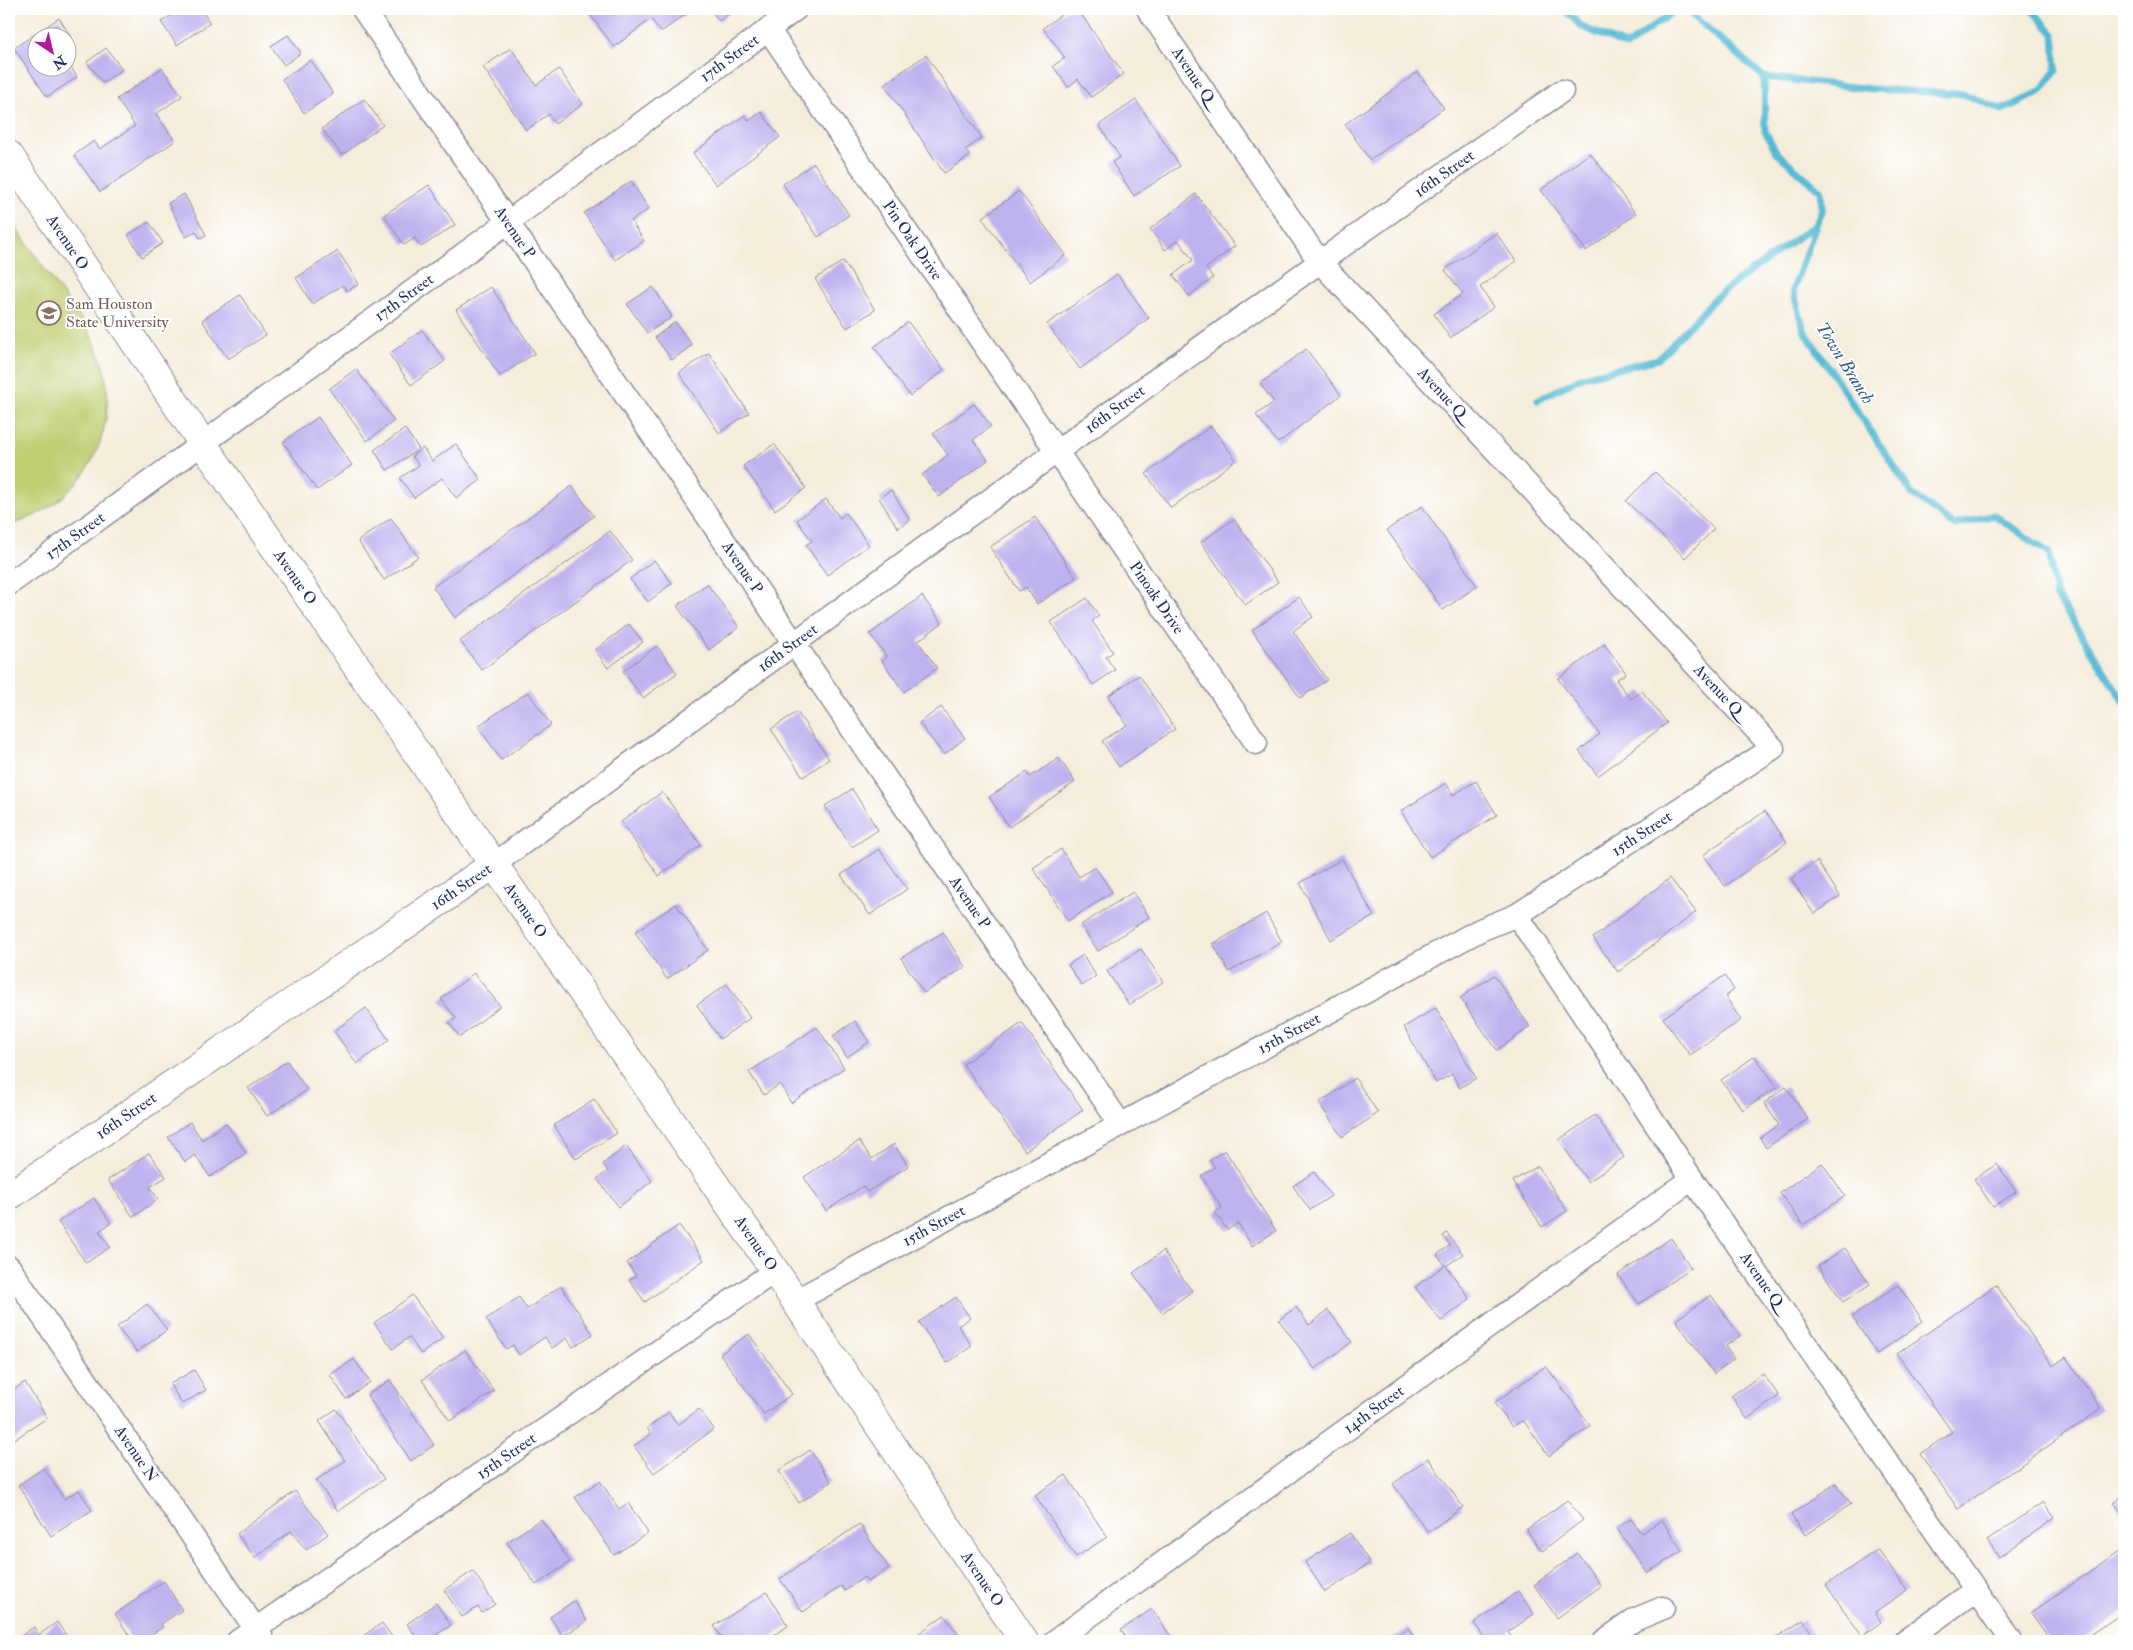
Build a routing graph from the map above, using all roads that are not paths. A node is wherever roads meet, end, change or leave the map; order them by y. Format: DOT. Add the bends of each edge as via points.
graph roads {
  1 [pos="363,9"];
  2 [pos="796,9"];
  3 [pos="1148,9"];
  4 [pos="768,29"];
  5 [pos="1562,91"];
  6 [pos="9,155"];
  7 [pos="508,222"];
  8 [pos="1319,261"];
  9 [pos="203,444"];
  10 [pos="1058,452"];
  11 [pos="9,584"];
  12 [pos="794,643"];
  13 [pos="1256,743"];
  14 [pos="1772,748"];
  15 [pos="493,865"];
  16 [pos="1517,915"];
  17 [pos="1121,1125"];
  18 [pos="1692,1179"];
  19 [pos="9,1196"];
  20 [pos="9,1267"];
  21 [pos="775,1271"];
  22 [pos="795,1301"];
  23 [pos="1976,1590"];
  24 [pos="1663,1608"];
  25 [pos="252,1637"];
  26 [pos="1024,1641"];
  27 [pos="1055,1641"];
  28 [pos="1604,1641"];
  29 [pos="1905,1641"];
  30 [pos="2011,1641"];
  1 -- 7 [label="street, Avenue P"];
  2 -- 4 [label="street, 17th Street"];
  3 -- 8 [label="street, Avenue Q"];
  4 -- 7 [label="street, 17th Street"];
  4 -- 10 [label="street, Pin Oak Drive"];
  5 -- 8 [label="street, 16th Street"];
  6 -- 9 [label="street, Avenue O"];
  7 -- 9 [label="street, 17th Street"];
  7 -- 12 [label="street, Avenue P"];
  8 -- 10 [label="street, 16th Street"];
  8 -- 14 [label="street, Avenue Q"];
  9 -- 11 [label="street, 17th Street"];
  9 -- 15 [label="street, Avenue O"];
  10 -- 12 [label="street, 16th Street"];
  10 -- 13 [label="street, Pinoak Drive"];
  12 -- 15 [label="street, 16th Street"];
  12 -- 17 [label="street, Avenue P"];
  14 -- 16 [label="street, 15th Street"];
  15 -- 19 [label="street, 16th Street"];
  15 -- 21 [label="street, Avenue O"];
  16 -- 17 [label="street, 15th Street" via="1480,930"];
  16 -- 18 [label="street, Avenue Q"];
  17 -- 22 [label="street, 15th Street"];
  18 -- 23 [label="street, Avenue Q"];
  18 -- 27 [label="street, 14th Street"];
  20 -- 25 [label="street, Avenue N"];
  21 -- 22 [label="street, Avenue O"];
  21 -- 25 [label="street, 15th Street"];
  22 -- 26 [label="street, Avenue O"];
  23 -- 29 [label="street"];
  23 -- 30 [label="street, Avenue Q"];
  24 -- 28 [label="street" via="1634,1620"];
}
